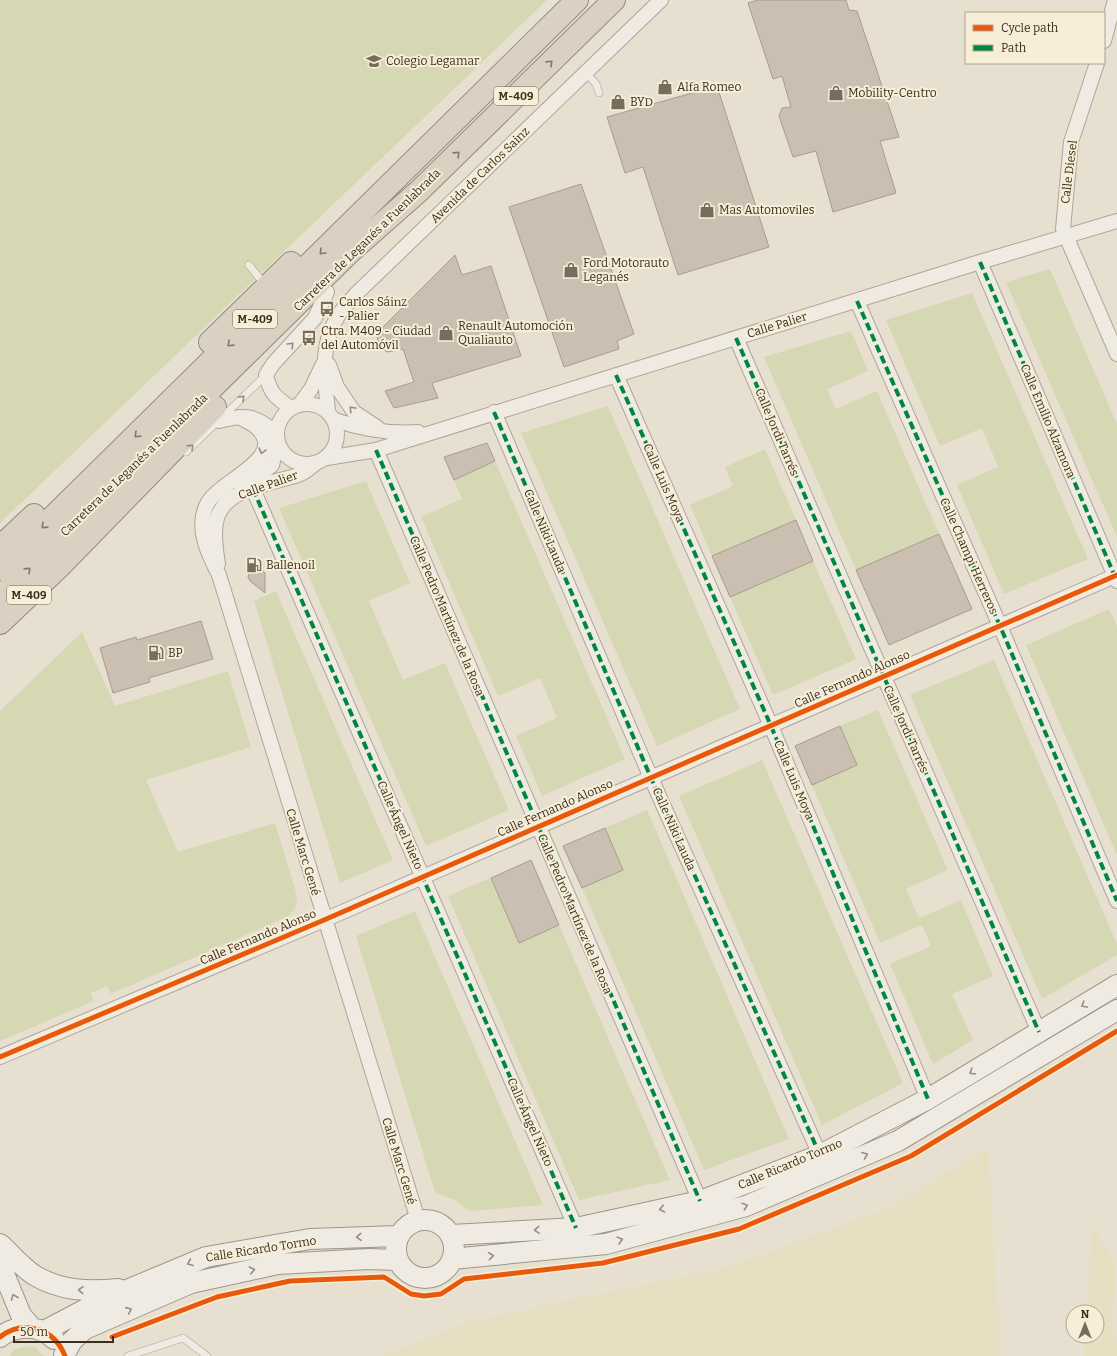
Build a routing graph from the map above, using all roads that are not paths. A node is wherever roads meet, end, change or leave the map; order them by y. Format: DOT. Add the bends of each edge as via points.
graph roads {
  1 [pos="577,0"];
  2 [pos="614,0"];
  3 [pos="661,0"];
  4 [pos="1114,0"];
  5 [pos="1105,37"];
  6 [pos="1097,64"];
  7 [pos="509,67"];
  8 [pos="586,74"];
  9 [pos="599,93"];
  10 [pos="419,191"];
  11 [pos="1117,221"];
  12 [pos="1066,237"];
  13 [pos="980,262"];
  14 [pos="249,264"];
  15 [pos="266,286"];
  16 [pos="327,292"];
  17 [pos="857,301"];
  18 [pos="736,338"];
  19 [pos="1117,354"];
  20 [pos="324,359"];
  21 [pos="266,375"];
  22 [pos="616,375"];
  23 [pos="295,406"];
  24 [pos="494,412"];
  25 [pos="332,415"];
  26 [pos="239,417"];
  27 [pos="219,421"];
  28 [pos="384,431"];
  29 [pos="438,431"];
  30 [pos="277,437"];
  31 [pos="376,450"];
  32 [pos="178,460"];
  33 [pos="322,460"];
  34 [pos="253,489"];
  35 [pos="99,538"];
  36 [pos="0,547"];
  37 [pos="206,547"];
  38 [pos="59,567"];
  39 [pos="0,569"];
  40 [pos="218,574"];
  41 [pos="1116,577"];
  42 [pos="0,597"];
  43 [pos="0,624"];
  44 [pos="1000,626"];
  45 [pos="883,676"];
  46 [pos="771,726"];
  47 [pos="651,778"];
  48 [pos="538,827"];
  49 [pos="422,877"];
  50 [pos="1117,901"];
  51 [pos="324,920"];
  52 [pos="1117,985"];
  53 [pos="1117,1010"];
  54 [pos="1039,1032"];
  55 [pos="0,1057"];
  56 [pos="928,1099"];
  57 [pos="820,1155"];
  58 [pos="700,1201"];
  59 [pos="418,1220"];
  60 [pos="576,1228"];
  61 [pos="451,1235"];
  62 [pos="398,1236"];
  63 [pos="0,1244"];
  64 [pos="452,1259"];
  65 [pos="397,1260"];
  66 [pos="0,1264"];
  67 [pos="134,1287"];
  68 [pos="37,1329"];
  69 [pos="0,1337"];
  70 [pos="64,1356"];
  71 [pos="128,1356"];
  72 [pos="207,1356"];
  1 -- 7 [label="highway, Carretera de Leganés a Fuenlabrada / M-409"];
  10 -- 2 [label="highway, Carretera de Leganés a Fuenlabrada / M-409, one-way"];
  3 -- 8 [label="street, Avenida de Carlos Sainz"];
  4 -- 5 [label="street"];
  6 -- 12 [label="street, Calle Diesel" via="1071,142 1063,229"];
  7 -- 15 [label="highway, M-409" via="444,117"];
  7 -- 39 [label="highway, Carretera de Leganés a Fuenlabrada / M-409, one-way"];
  8 -- 9 [label="lane" via="596,84"];
  8 -- 20 [label="street, Avenida de Carlos Sainz" via="356,294 339,315"];
  10 -- 16 [label="highway, M-409" via="392,226"];
  42 -- 10 [label="highway, Carretera de Leganés a Fuenlabrada / M-409, one-way" via="350,252"];
  11 -- 12 [label="street, Calle Palier"];
  12 -- 13 [label="street, Calle Palier"];
  12 -- 19 [label="street, Calle Diesel"];
  13 -- 17 [label="street, Calle Palier"];
  13 -- 41 [label="street, Calle Emilio Alzamora"];
  14 -- 15 [label="lane"];
  15 -- 36 [label="highway, M-409"];
  21 -- 16 [label="street, one-way" via="315,318"];
  16 -- 38 [label="highway, M-409"];
  17 -- 18 [label="street, Calle Palier"];
  17 -- 44 [label="street, Calle Champi Herreros"];
  18 -- 22 [label="street, Calle Palier"];
  18 -- 45 [label="street, Calle Jordi Tarrés"];
  20 -- 23 [label="street, Avenida de Carlos Sainz" via="312,389"];
  20 -- 25 [label="street, Avenida de Carlos Sainz"];
  28 -- 20 [label="street, one-way" via="354,412 337,387"];
  21 -- 23 [label="street" via="270,389 279,400"];
  27 -- 21 [label="lane, one-way"];
  22 -- 24 [label="street, Calle Palier"];
  22 -- 46 [label="street, Calle Luis Moya"];
  23 -- 25 [label="street" via="309,403 320,406"];
  23 -- 30 [label="street" via="279,423"];
  24 -- 29 [label="street, Calle Palier"];
  24 -- 47 [label="street, Calle Niki Lauda"];
  25 -- 28 [label="street, Calle Palier" via="361,428"];
  25 -- 33 [label="street" via="338,430 338,440 334,450"];
  26 -- 27 [label="street"];
  26 -- 30 [label="street" via="253,417 262,421"];
  26 -- 37 [label="street, Calle Palier, one-way" via="257,428 264,437 264,450 252,467 229,481 207,504 202,518 202,534"];
  32 -- 27 [label="lane, one-way"];
  28 -- 29 [label="street, Calle Palier"];
  29 -- 31 [label="street, Calle Palier"];
  30 -- 33 [label="street" via="282,451 289,458 307,464"];
  30 -- 37 [label="street, Calle Palier" via="272,465 255,479 222,499 211,517"];
  31 -- 33 [label="street, Calle Palier"];
  31 -- 48 [label="street, Calle Pedro Martínez de la Rosa"];
  33 -- 34 [label="street, Calle Palier" via="300,474"];
  34 -- 40 [label="street, Calle Palier" via="235,496 225,505 217,518 215,536"];
  34 -- 49 [label="street, Calle Ángel Nieto"];
  35 -- 38 [label="lane"];
  37 -- 40 [label="street, Calle Palier"];
  38 -- 43 [label="highway, M-409"];
  40 -- 51 [label="street, Calle Marc Gené"];
  41 -- 44 [label="street, Calle Fernando Alonso"];
  44 -- 45 [label="street, Calle Fernando Alonso"];
  44 -- 50 [label="street, Calle Champi Herreros"];
  45 -- 46 [label="street, Calle Fernando Alonso"];
  45 -- 54 [label="street, Calle Jordi Tarrés"];
  46 -- 47 [label="street, Calle Fernando Alonso"];
  46 -- 56 [label="street, Calle Luis Moya"];
  47 -- 48 [label="street, Calle Fernando Alonso"];
  47 -- 57 [label="street, Calle Niki Lauda"];
  48 -- 49 [label="street, Calle Fernando Alonso"];
  48 -- 58 [label="street, Calle Pedro Martínez de la Rosa"];
  49 -- 51 [label="street, Calle Fernando Alonso"];
  49 -- 60 [label="street, Calle Ángel Nieto"];
  51 -- 55 [label="street, Calle Fernando Alonso"];
  51 -- 59 [label="street, Calle Marc Gené"];
  52 -- 54 [label="street, Calle Ricardo Tormo, one-way"];
  64 -- 53 [label="street, Calle Ricardo Tormo, one-way" via="606,1244 746,1206 898,1141"];
  54 -- 56 [label="street, Calle Ricardo Tormo, one-way"];
  56 -- 57 [label="street, Calle Ricardo Tormo"];
  57 -- 58 [label="street, Calle Ricardo Tormo"];
  58 -- 60 [label="street, Calle Ricardo Tormo, one-way"];
  59 -- 61 [label="street" via="428,1219 437,1222"];
  59 -- 62 [label="street" via="403,1228"];
  60 -- 61 [label="street, Calle Ricardo Tormo, one-way"];
  61 -- 64 [label="street" via="454,1243"];
  62 -- 65 [label="street" via="395,1252"];
  62 -- 67 [label="street, Calle Ricardo Tormo, one-way" via="310,1239 206,1256"];
  67 -- 63 [label="street, one-way" via="77,1290 54,1285 34,1275"];
  64 -- 65 [label="street" via="447,1268 430,1278 420,1278 411,1274"];
  70 -- 65 [label="street, Calle Ricardo Tormo, one-way" via="72,1341 85,1329 191,1283 278,1264"];
  68 -- 66 [label="street, one-way" via="21,1315"];
  67 -- 68 [label="street, Calle Ricardo Tormo"];
  68 -- 69 [label="street, Calle Ricardo Tormo" via="19,1328"];
  68 -- 70 [label="street" via="60,1345"];
  71 -- 72 [label="lane" via="183,1338"];
}
